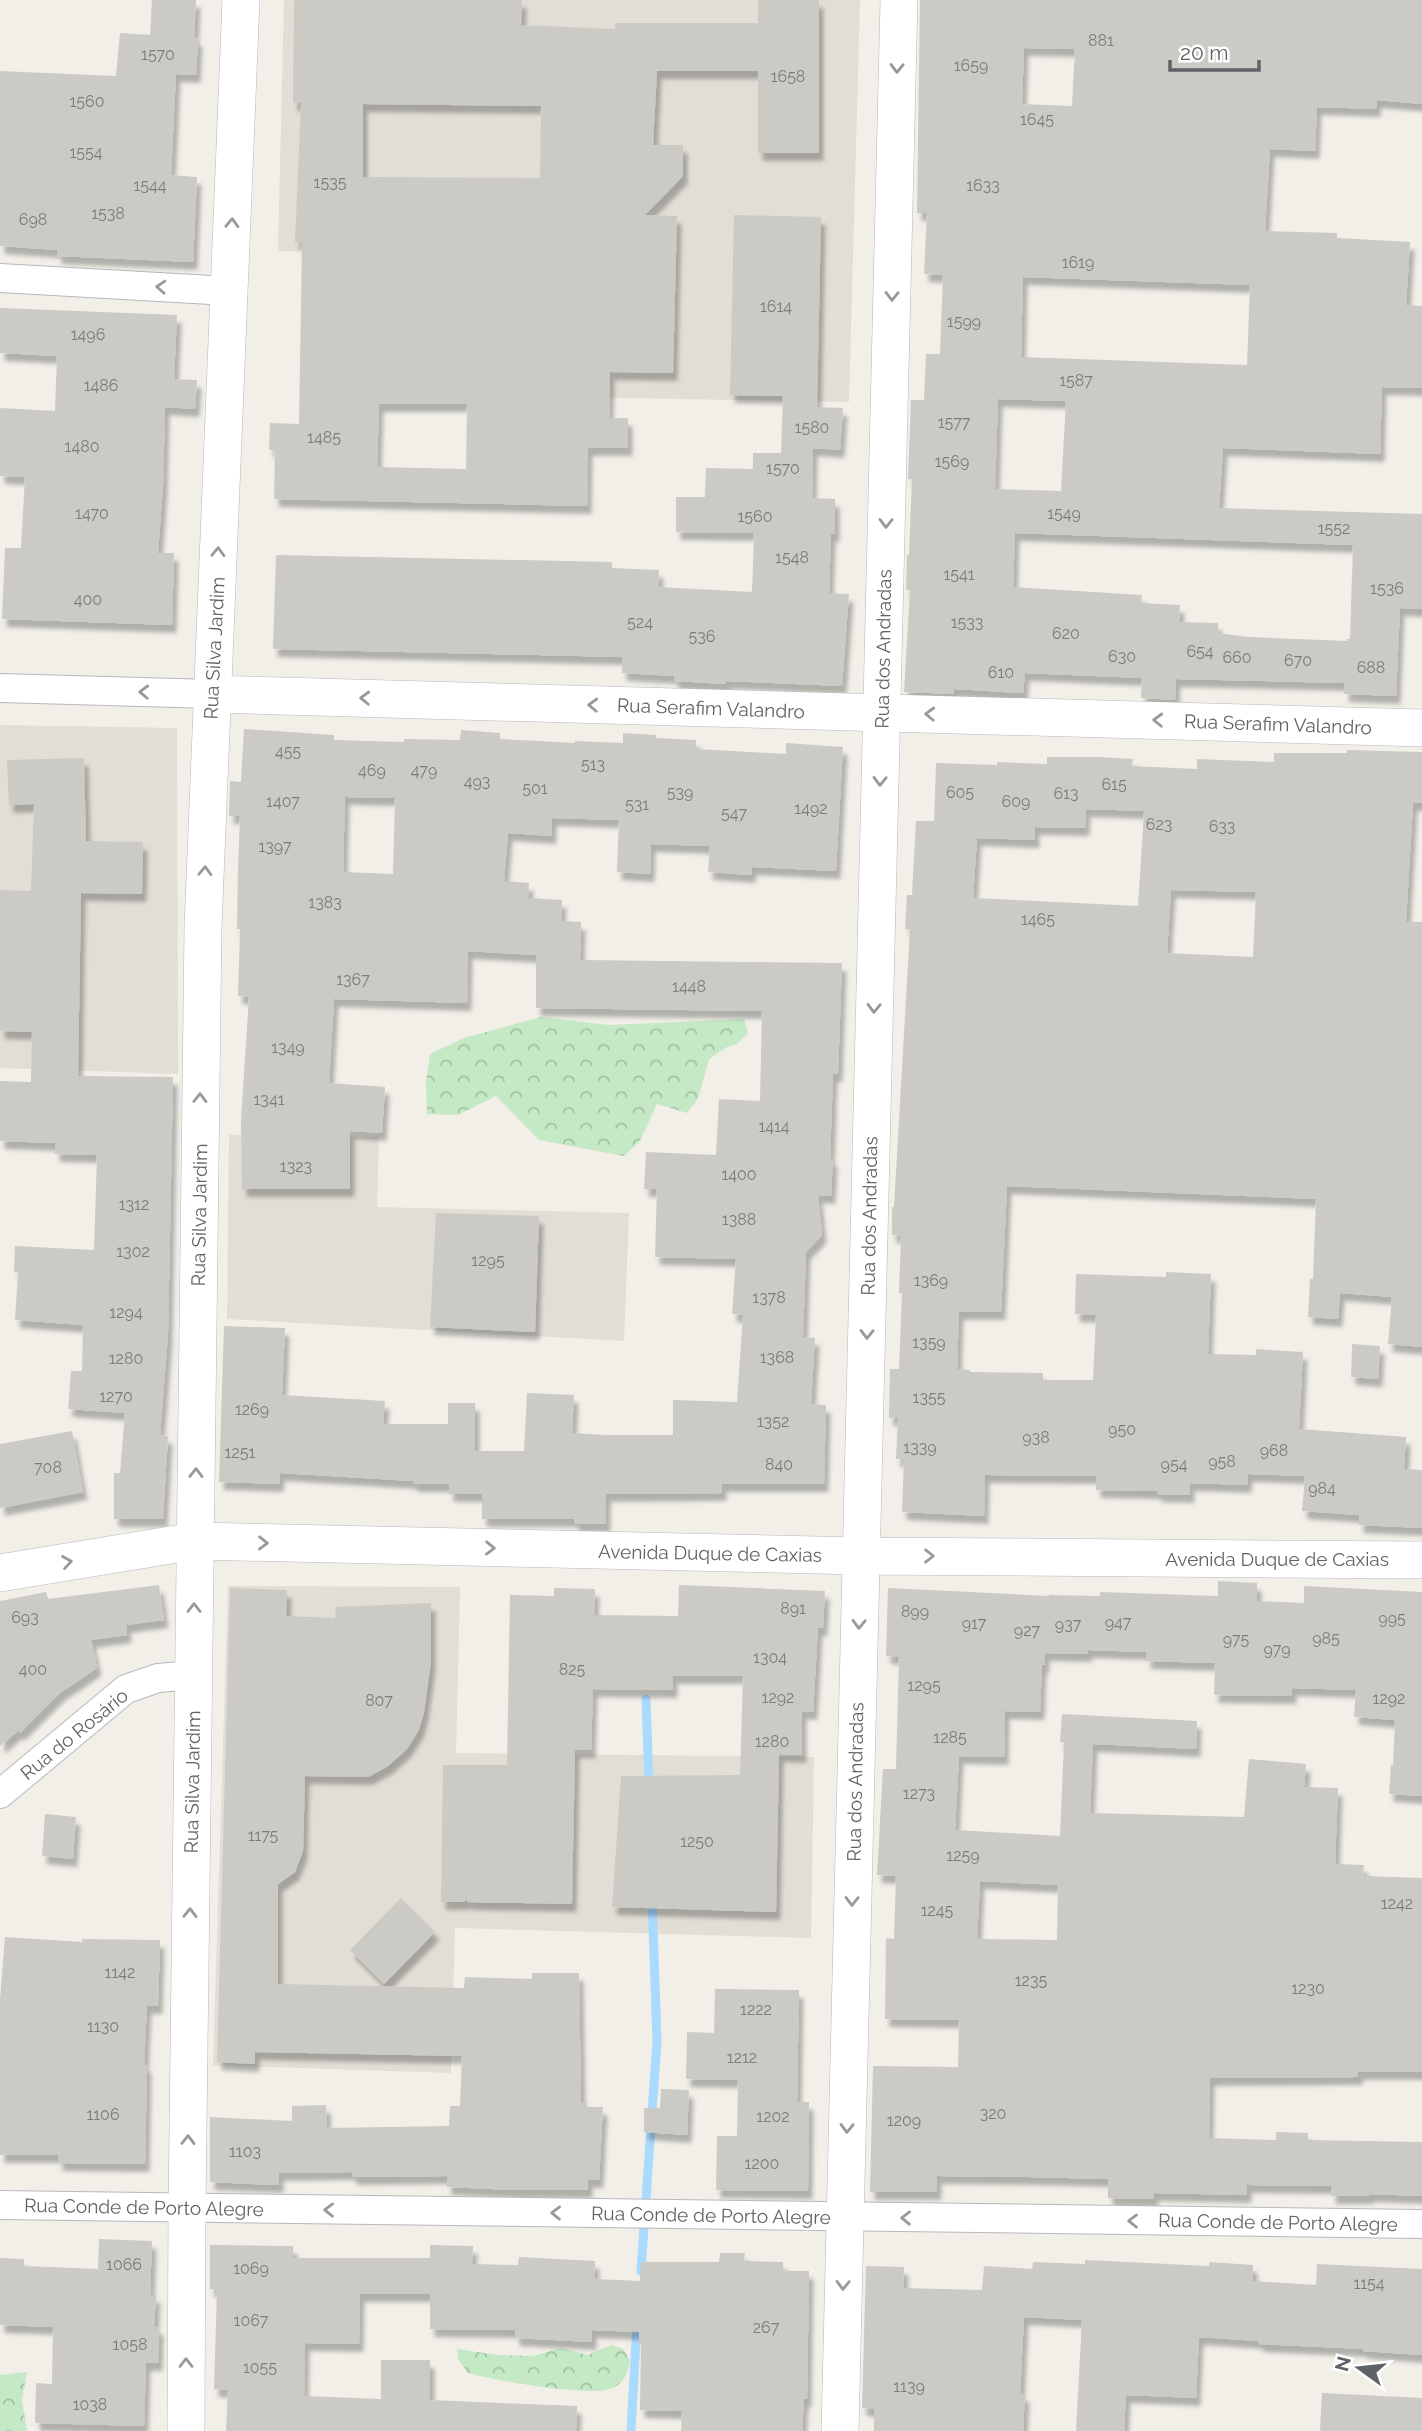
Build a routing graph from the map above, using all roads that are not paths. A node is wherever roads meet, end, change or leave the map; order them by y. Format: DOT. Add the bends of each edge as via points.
graph roads {
  1 [pos="242,0"];
  2 [pos="899,0"];
  3 [pos="0,278"];
  4 [pos="229,291"];
  5 [pos="0,688"];
  6 [pos="212,694"];
  7 [pos="882,713"];
  8 [pos="1422,728"];
  9 [pos="195,1541"];
  10 [pos="861,1556"];
  11 [pos="1422,1560"];
  12 [pos="0,1573"];
  13 [pos="194,1675"];
  14 [pos="0,1794"];
  15 [pos="0,2205"];
  16 [pos="187,2208"];
  17 [pos="845,2217"];
  18 [pos="1422,2224"];
  19 [pos="186,2431"];
  20 [pos="840,2431"];
  4 -- 1 [label="street, Rua Silva Jardim, one-way"];
  2 -- 7 [label="street, Rua dos Andradas, one-way"];
  4 -- 3 [label="street, one-way"];
  6 -- 4 [label="street, Rua Silva Jardim, one-way"];
  6 -- 5 [label="street, Rua Serafim Valandro, one-way"];
  7 -- 6 [label="street, Rua Serafim Valandro, one-way"];
  9 -- 6 [label="street, Rua Silva Jardim, one-way" via="202,927"];
  8 -- 7 [label="street, Rua Serafim Valandro, one-way"];
  7 -- 10 [label="street, Rua dos Andradas, one-way"];
  9 -- 10 [label="street, Avenida Duque de Caxias, one-way"];
  12 -- 9 [label="street, Avenida Duque de Caxias, one-way"];
  13 -- 9 [label="street, Rua Silva Jardim, one-way"];
  10 -- 11 [label="street, Avenida Duque de Caxias, one-way"];
  10 -- 17 [label="street, Rua dos Andradas, one-way"];
  13 -- 14 [label="street, Rua do Rosário" via="158,1678 126,1689"];
  16 -- 13 [label="street, Rua Silva Jardim, one-way"];
  15 -- 16 [label="street, Rua Conde de Porto Alegre"];
  17 -- 16 [label="street, Rua Conde de Porto Alegre, one-way"];
  19 -- 16 [label="street, Rua Silva Jardim, one-way"];
  18 -- 17 [label="street, Rua Conde de Porto Alegre, one-way"];
  17 -- 20 [label="street, Rua dos Andradas, one-way"];
}
